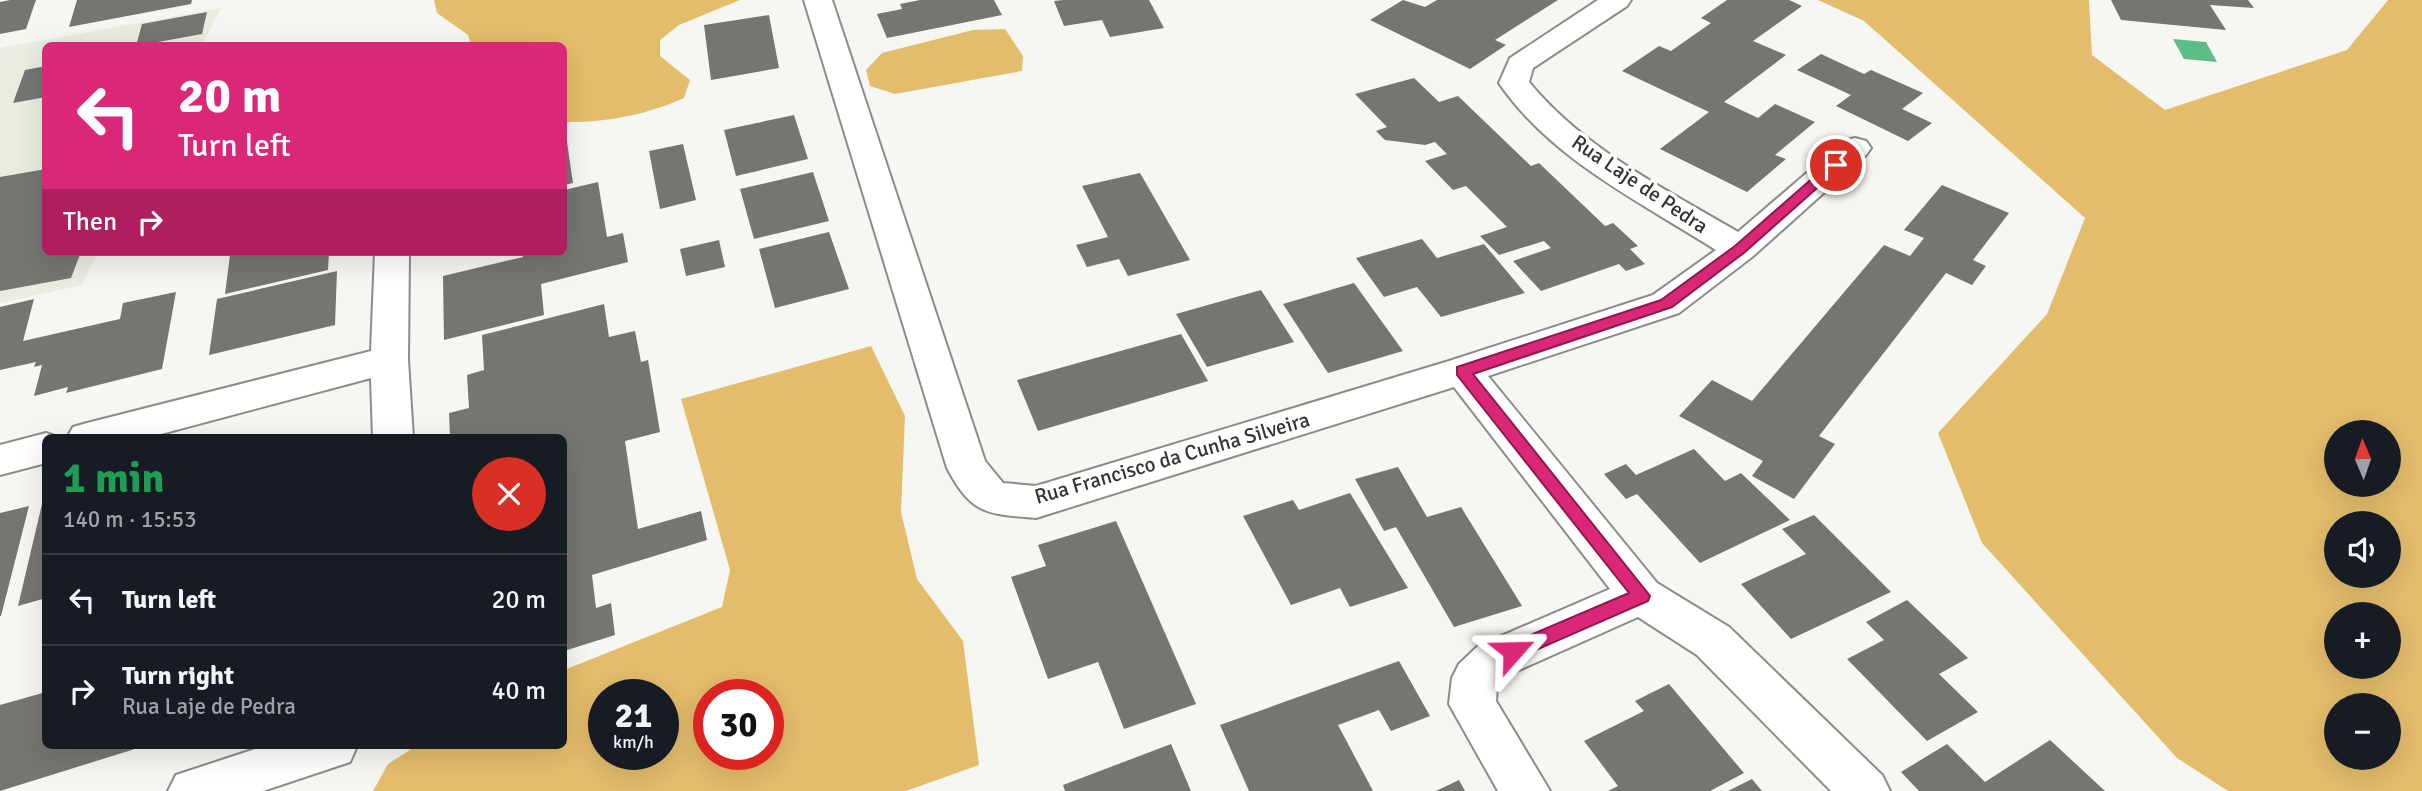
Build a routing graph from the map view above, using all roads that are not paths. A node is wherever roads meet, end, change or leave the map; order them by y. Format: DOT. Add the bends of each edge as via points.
graph roads {
  1 [pos="818,0"];
  2 [pos="1617,0"];
  3 [pos="1855,148"];
  4 [pos="1740,249"];
  5 [pos="392,256"];
  6 [pos="389,360"];
  7 [pos="1462,371"];
  8 [pos="102,434"];
  9 [pos="393,434"];
  10 [pos="42,449"];
  11 [pos="0,460"];
  12 [pos="1641,596"];
  13 [pos="324,749"];
  14 [pos="193,791"];
  15 [pos="1525,791"];
  16 [pos="1865,791"];
  1 -- 7 [label="street, Rua Francisco da Cunha Silveira" via="967,468 992,498 1036,502"];
  2 -- 4 [label="street, Rua Laje de Pedra" via="1520,64 1514,83 1531,108 1613,170"];
  3 -- 4 [label="street"];
  4 -- 7 [label="street" via="1667,304"];
  5 -- 6 [label="street"];
  6 -- 8 [label="street"];
  6 -- 9 [label="street"];
  7 -- 12 [label="street"];
  10 -- 11 [label="street"];
  12 -- 15 [label="street" via="1494,660 1475,678 1472,704"];
  12 -- 16 [label="street" via="1713,641"];
  13 -- 14 [label="street"];
}
